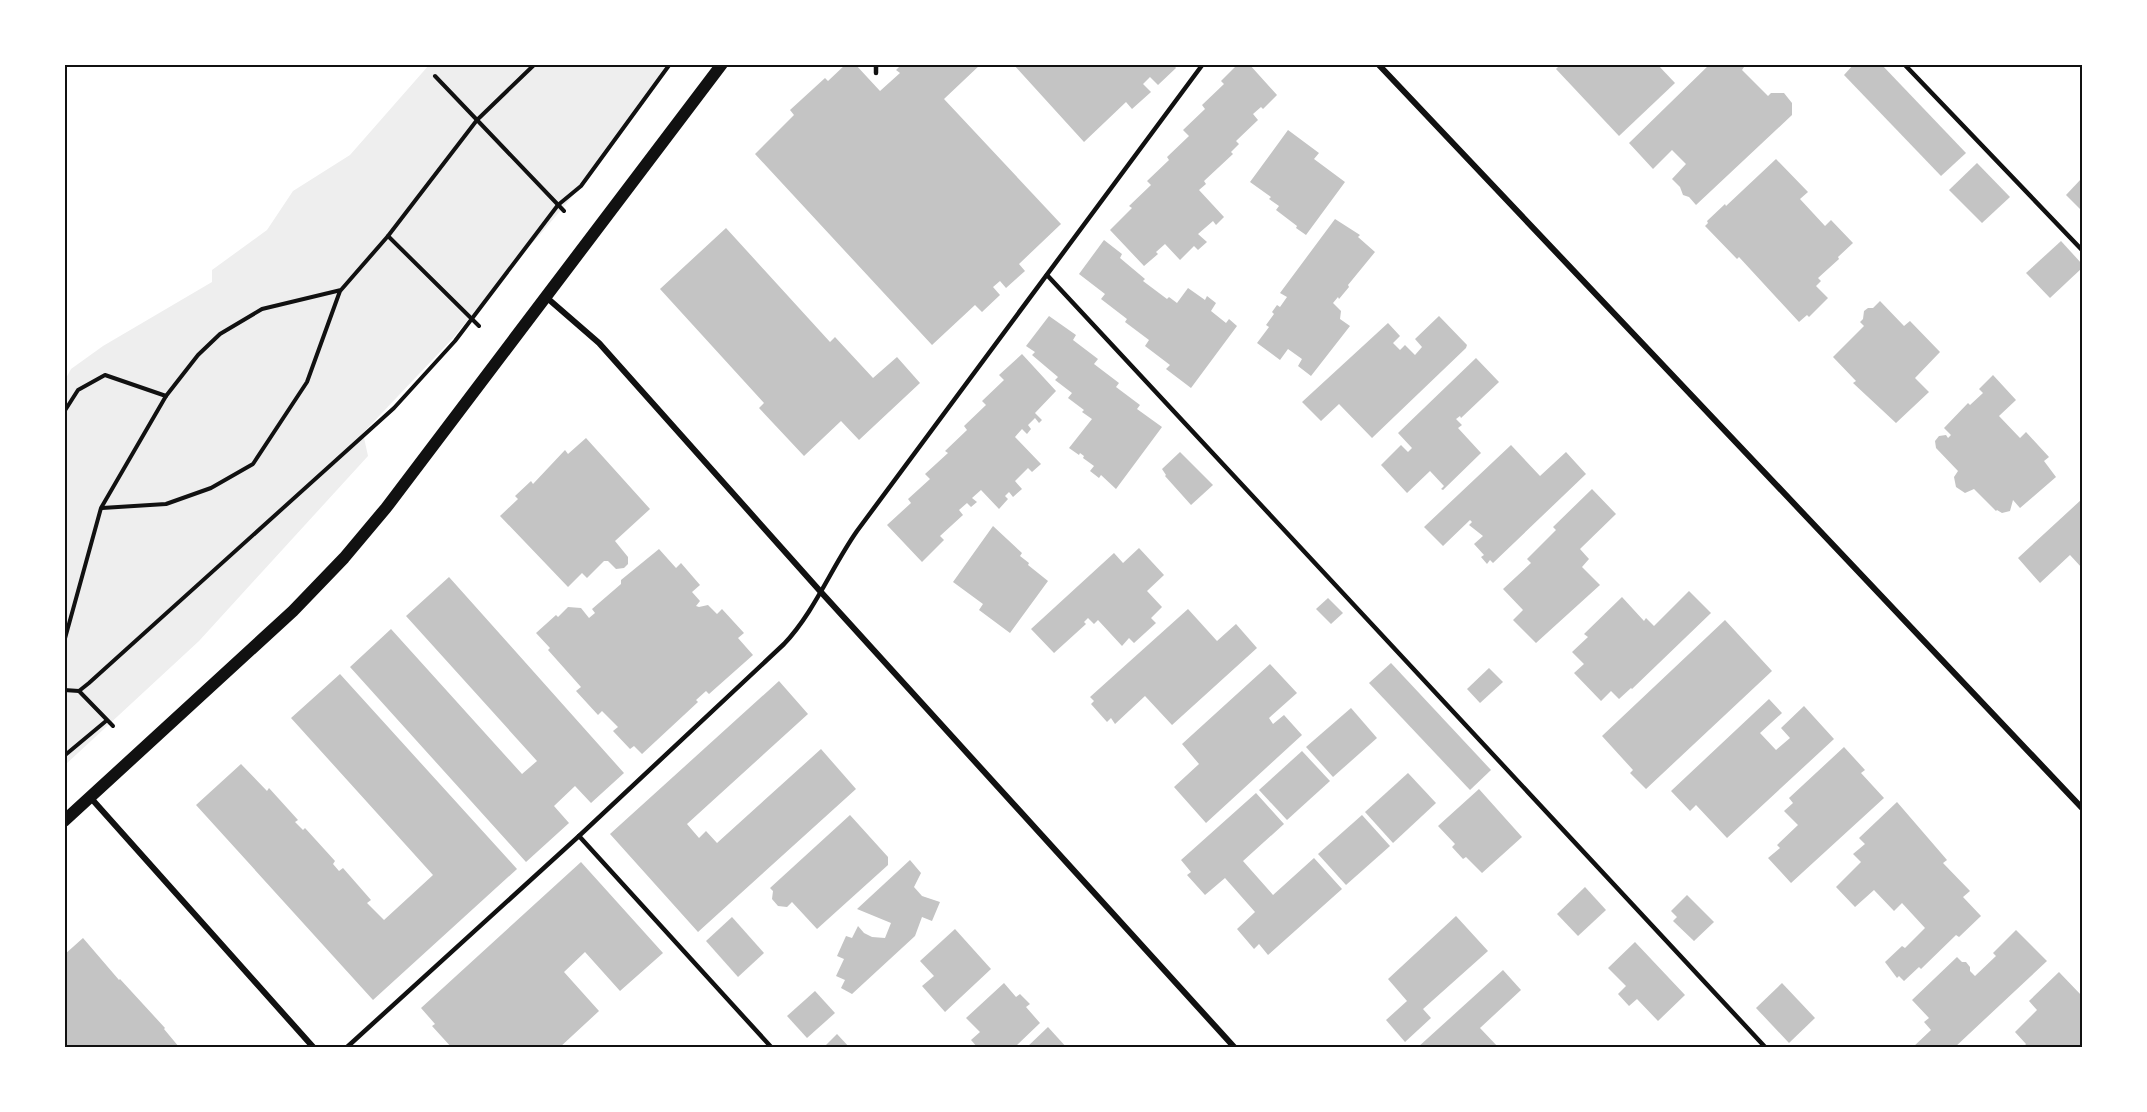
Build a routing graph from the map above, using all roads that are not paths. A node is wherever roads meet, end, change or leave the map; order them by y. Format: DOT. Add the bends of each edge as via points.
graph roads {
  1 [pos="722,64"];
  2 [pos="876,64"];
  3 [pos="1203,64"];
  4 [pos="1378,64"];
  5 [pos="1904,64"];
  6 [pos="876,73"];
  7 [pos="2082,250"];
  8 [pos="1047,274"];
  9 [pos="546,296"];
  10 [pos="820,591"];
  11 [pos="90,796"];
  12 [pos="2082,808"];
  13 [pos="64,821"];
  14 [pos="579,836"];
  15 [pos="314,1047"];
  16 [pos="346,1047"];
  17 [pos="772,1047"];
  18 [pos="1235,1047"];
  19 [pos="1766,1047"];
  1 -- 9 [label="main road"];
  2 -- 6 [label="lane"];
  3 -- 8 [label="lane"];
  4 -- 12 [label="street"];
  5 -- 7 [label="lane"];
  8 -- 10 [label="lane" via="857,531"];
  8 -- 19 [label="lane"];
  9 -- 10 [label="street" via="599,343"];
  9 -- 11 [label="main road" via="344,558 293,611"];
  10 -- 14 [label="lane" via="801,626 784,644"];
  10 -- 18 [label="street"];
  11 -- 13 [label="main road"];
  11 -- 15 [label="street"];
  14 -- 16 [label="lane"];
  14 -- 17 [label="lane"];
}
